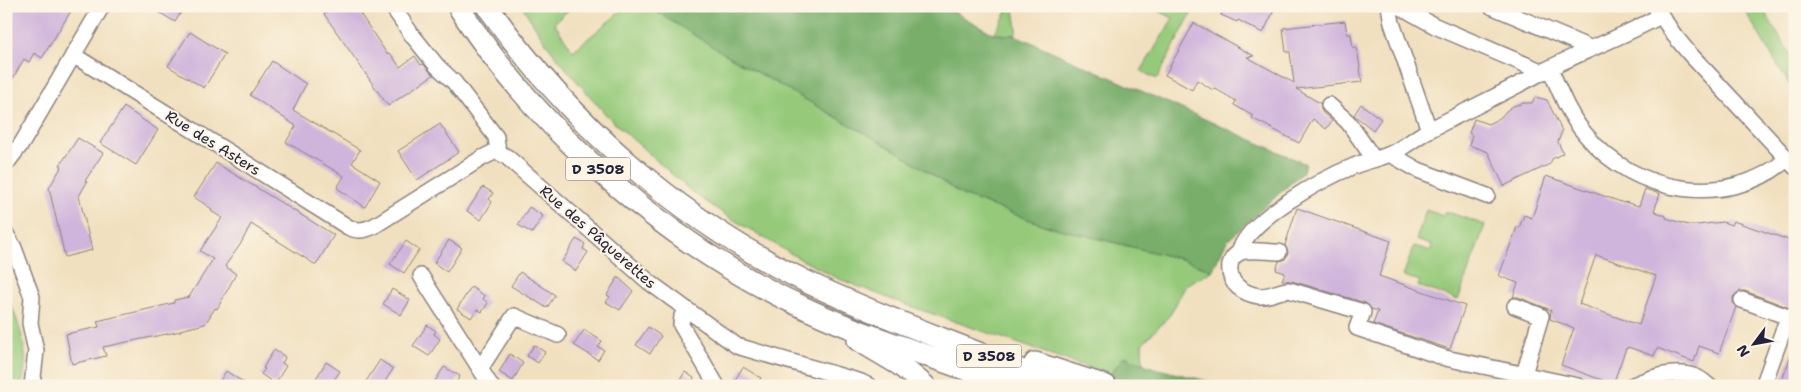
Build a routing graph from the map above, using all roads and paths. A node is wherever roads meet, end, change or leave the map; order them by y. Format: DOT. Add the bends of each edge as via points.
graph roads {
  1 [pos="102,6"];
  2 [pos="392,6"];
  3 [pos="446,6"];
  4 [pos="458,6"];
  5 [pos="487,6"];
  6 [pos="506,6"];
  7 [pos="1388,6"];
  8 [pos="1399,6"];
  9 [pos="1491,6"];
  10 [pos="1658,11"];
  11 [pos="1597,46"];
  12 [pos="73,55"];
  13 [pos="1547,70"];
  14 [pos="508,74"];
  15 [pos="547,83"];
  16 [pos="1330,105"];
  17 [pos="1429,130"];
  18 [pos="498,152"];
  19 [pos="1390,154"];
  20 [pos="1374,159"];
  21 [pos="1791,163"];
  22 [pos="6,164"];
  23 [pos="1487,196"];
  24 [pos="6,234"];
  25 [pos="1280,252"];
  26 [pos="1239,253"];
  27 [pos="421,276"];
  28 [pos="1742,300"];
  29 [pos="1515,306"];
  30 [pos="686,309"];
  31 [pos="808,310"];
  32 [pos="920,328"];
  33 [pos="558,335"];
  34 [pos="480,369"];
  35 [pos="1524,374"];
  36 [pos="32,386"];
  37 [pos="484,386"];
  38 [pos="490,386"];
  39 [pos="717,386"];
  40 [pos="869,386"];
  41 [pos="925,386"];
  42 [pos="1011,386"];
  43 [pos="1058,386"];
  44 [pos="1106,386"];
  45 [pos="1578,386"];
  46 [pos="1631,386"];
  47 [pos="1710,386"];
  48 [pos="1763,386"];
  1 -- 12 [label="street"];
  2 -- 18 [label="street" via="496,137"];
  3 -- 14 [label="highway"];
  4 -- 14 [label="highway, D 3508"];
  5 -- 15 [label="highway, D 3508"];
  6 -- 15 [label="highway"];
  7 -- 17 [label="street"];
  8 -- 13 [label="street" via="1435,26"];
  9 -- 11 [label="street"];
  10 -- 11 [label="street"];
  10 -- 21 [label="street" via="1689,53"];
  11 -- 13 [label="street"];
  12 -- 18 [label="street, Rue des Asters" via="354,230 368,229 482,158"];
  12 -- 22 [label="street" via="22,143"];
  13 -- 17 [label="street"];
  13 -- 21 [label="street" via="1586,136 1611,159 1640,177 1680,188 1720,189 1767,175"];
  14 -- 31 [label="highway, D 3508" via="575,148 632,199 722,263"];
  15 -- 32 [label="highway, D 3508" via="625,160 715,230 808,282"];
  16 -- 20 [label="street" via="1348,122"];
  17 -- 19 [label="street"];
  18 -- 30 [label="street, Rue des Pâquerettes" via="649,282"];
  19 -- 20 [label="street"];
  19 -- 23 [label="street" via="1418,170"];
  20 -- 26 [label="street" via="1298,194 1246,238"];
  24 -- 36 [label="street" via="32,297 30,323 36,351"];
  25 -- 26 [label="street"];
  26 -- 35 [label="street" via="1232,259 1230,269 1236,285 1245,292 1267,296 1289,290 1363,312 1357,328 1445,358"];
  27 -- 34 [label="street"];
  28 -- 48 [label="street" via="1788,317"];
  29 -- 35 [label="street" via="1541,316"];
  30 -- 39 [label="street" via="681,325"];
  30 -- 40 [label="street, Rue des Pâquerettes" via="737,346"];
  31 -- 41 [label="highway" via="900,365"];
  31 -- 42 [label="highway, D 3508"];
  32 -- 43 [label="highway, D 3508"];
  32 -- 44 [label="highway"];
  33 -- 34 [label="street" via="514,316"];
  34 -- 37 [label="street"];
  34 -- 38 [label="street"];
  35 -- 45 [label="street"];
  46 -- 47 [label="street" via="1663,375 1680,375 1696,377"];
}
